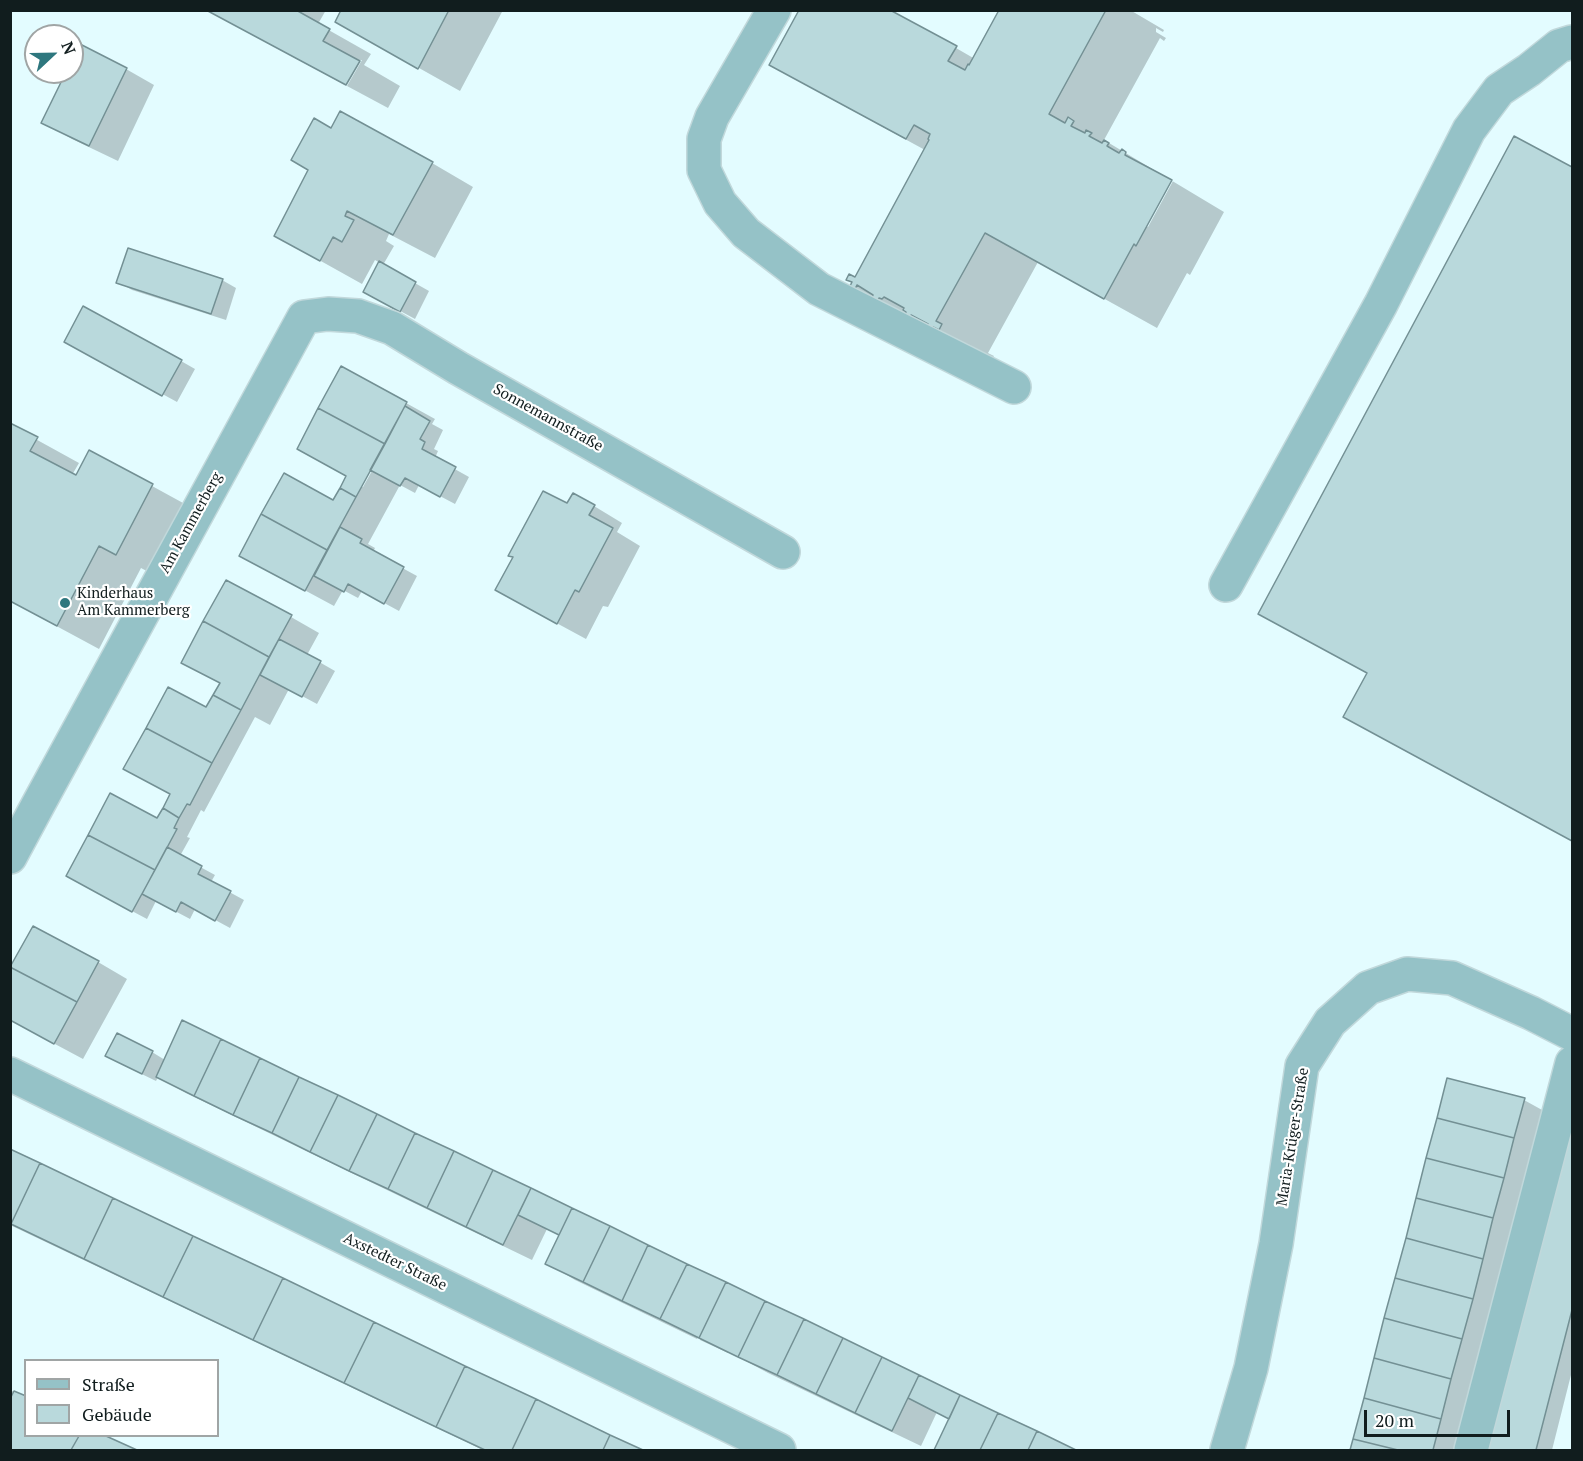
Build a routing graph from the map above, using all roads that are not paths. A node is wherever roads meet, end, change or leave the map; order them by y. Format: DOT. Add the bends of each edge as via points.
graph roads {
  1 [pos="774,10"];
  2 [pos="1572,42"];
  3 [pos="304,317"];
  4 [pos="1014,387"];
  5 [pos="783,552"];
  6 [pos="1226,585"];
  7 [pos="10,857"];
  8 [pos="1572,1034"];
  9 [pos="1572,1063"];
  10 [pos="10,1074"];
  11 [pos="765,1448"];
  12 [pos="1227,1450"];
  13 [pos="1471,1450"];
  1 -- 4 [label="street" via="712,117 704,139 704,170 720,203 746,233 819,289"];
  2 -- 6 [label="street" via="1559,46 1498,90 1469,130 1381,304"];
  3 -- 5 [label="street, Sonnemannstraße" via="358,316 392,328"];
  3 -- 7 [label="street, Am Kammerberg"];
  8 -- 12 [label="street, Maria-Krüger-Straße" via="1452,978 1407,974 1368,988 1330,1022 1302,1066 1276,1244 1251,1368"];
  9 -- 13 [label="street"];
  10 -- 11 [label="street, Axstedter Straße"];
}
